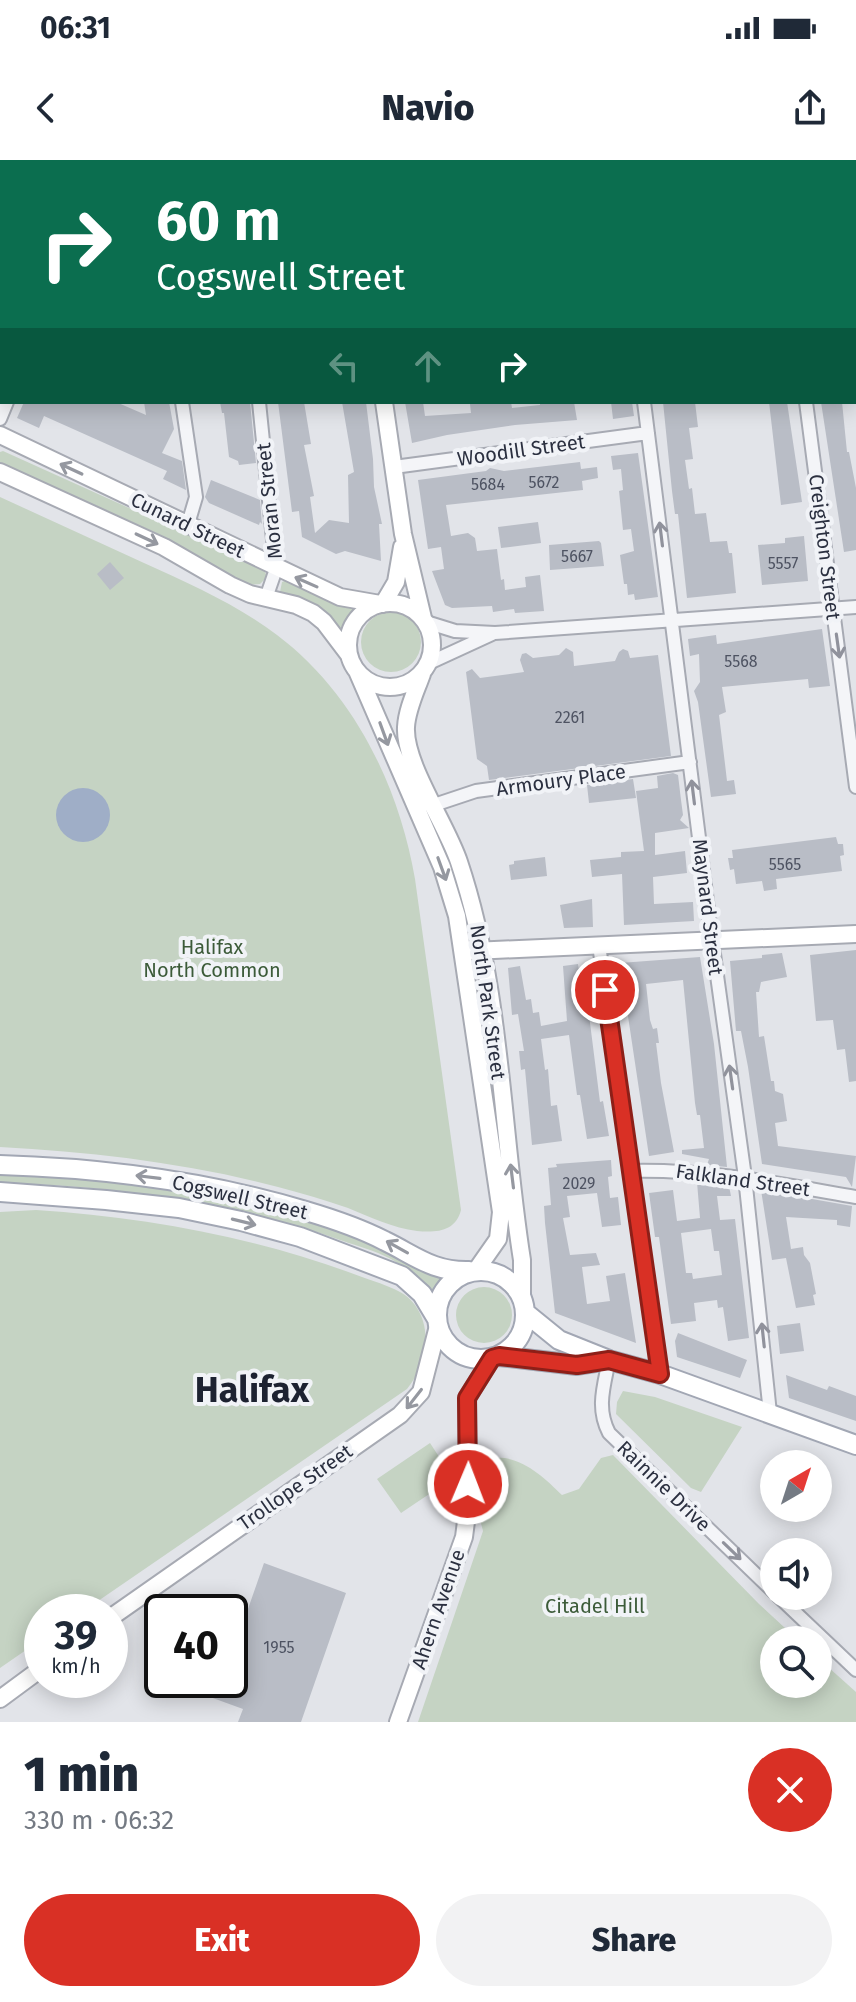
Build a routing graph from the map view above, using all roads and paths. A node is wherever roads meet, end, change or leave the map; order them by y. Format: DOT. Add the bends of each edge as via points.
graph roads {
  1 [pos="182,404"];
  2 [pos="259,404"];
  3 [pos="384,404"];
  4 [pos="644,404"];
  5 [pos="806,404"];
  6 [pos="648,433"];
  7 [pos="0,435"];
  8 [pos="394,467"];
  9 [pos="0,472"];
  10 [pos="188,524"];
  11 [pos="403,534"];
  12 [pos="276,569"];
  13 [pos="266,598"];
  14 [pos="382,604"];
  15 [pos="856,607"];
  16 [pos="833,609"];
  17 [pos="424,620"];
  18 [pos="672,622"];
  19 [pos="495,633"];
  20 [pos="349,655"];
  21 [pos="425,669"];
  22 [pos="357,671"];
  23 [pos="690,762"];
  24 [pos="856,787"];
  25 [pos="434,805"];
  26 [pos="856,934"];
  27 [pos="712,939"];
  28 [pos="599,945"];
  29 [pos="484,950"];
  30 [pos="464,951"];
  31 [pos="0,1165"];
  32 [pos="630,1171"];
  33 [pos="745,1177"];
  34 [pos="0,1192"];
  35 [pos="856,1197"];
  36 [pos="473,1270"];
  37 [pos="524,1306"];
  38 [pos="437,1323"];
  39 [pos="496,1357"];
  40 [pos="609,1360"];
  41 [pos="660,1374"];
  42 [pos="770,1413"];
  43 [pos="856,1445"];
  44 [pos="760,1579"];
  45 [pos="128,1605"];
  46 [pos="793,1610"];
  47 [pos="856,1670"];
  48 [pos="24,1681"];
  49 [pos="0,1699"];
  50 [pos="398,1722"];
  1 -- 10 [label="street" via="196,497"];
  2 -- 12 [label="street, Moran Street"];
  3 -- 8 [label="main road"];
  4 -- 6 [label="street, Maynard Street"];
  5 -- 16 [label="street, Creighton Street"];
  6 -- 8 [label="street, Woodill Street"];
  18 -- 6 [label="street, Maynard Street, one-way"];
  10 -- 7 [label="main road, Cunard Street, one-way"];
  8 -- 11 [label="main road"];
  9 -- 13 [label="main road, Cunard Street, one-way"];
  10 -- 12 [label="main road, Cunard Street"];
  11 -- 14 [label="main road" via="396,582"];
  11 -- 17 [label="main road"];
  12 -- 13 [label="street, Moran Street"];
  14 -- 12 [label="main road, Cunard Street, one-way" via="340,597"];
  13 -- 20 [label="main road, Cunard Street" via="313,613"];
  14 -- 17 [label="main road" via="398,604"];
  14 -- 20 [label="main road" via="369,608 354,624"];
  15 -- 16 [label="street"];
  16 -- 18 [label="street"];
  16 -- 24 [label="street, Creighton Street, one-way"];
  17 -- 19 [label="street" via="455,631"];
  17 -- 21 [label="main road" via="433,650"];
  18 -- 19 [label="street"];
  18 -- 23 [label="street, Maynard Street"];
  19 -- 21 [label="street"];
  20 -- 22 [label="main road"];
  21 -- 22 [label="main road" via="404,685 384,687"];
  21 -- 25 [label="main road, North Park Street" via="409,711 407,739"];
  22 -- 30 [label="main road, North Park Street, one-way" via="442,867"];
  23 -- 25 [label="street, Armoury Place" via="476,791"];
  27 -- 23 [label="street, Maynard Street, one-way"];
  25 -- 29 [label="main road, North Park Street" via="459,860"];
  26 -- 27 [label="main road"];
  27 -- 28 [label="main road"];
  33 -- 27 [label="street, Maynard Street, one-way"];
  28 -- 29 [label="main road"];
  28 -- 32 [label="street"];
  29 -- 30 [label="main road"];
  37 -- 29 [label="main road, North Park Street, one-way"];
  30 -- 36 [label="main road, North Park Street" via="501,1212 498,1239"];
  36 -- 31 [label="main road, Cogswell Street, one-way" via="439,1269 345,1223 264,1199 178,1181"];
  32 -- 33 [label="street, Falkland Street"];
  32 -- 41 [label="street"];
  33 -- 35 [label="street, Falkland Street"];
  42 -- 33 [label="street, Maynard Street, one-way"];
  34 -- 38 [label="main road, Cogswell Street, one-way" via="179,1208 300,1237 402,1276 422,1294"];
  36 -- 37 [label="main road" via="501,1277"];
  36 -- 38 [label="main road" via="449,1285"];
  37 -- 39 [label="main road" via="519,1338"];
  37 -- 40 [label="main road" via="559,1340"];
  38 -- 39 [label="main road" via="451,1347 463,1355"];
  38 -- 45 [label="main road, Trollope Street, one-way" via="421,1392 400,1415"];
  39 -- 40 [label="main road" via="577,1365"];
  39 -- 50 [label="main road, Ahern Avenue" via="467,1398 464,1537"];
  40 -- 41 [label="main road"];
  40 -- 44 [label="street, Rainnie Drive, one-way" via="600,1409 609,1433"];
  41 -- 42 [label="main road"];
  42 -- 43 [label="main road"];
  46 -- 47 [label="street"];
  48 -- 49 [label="main road"];
}
